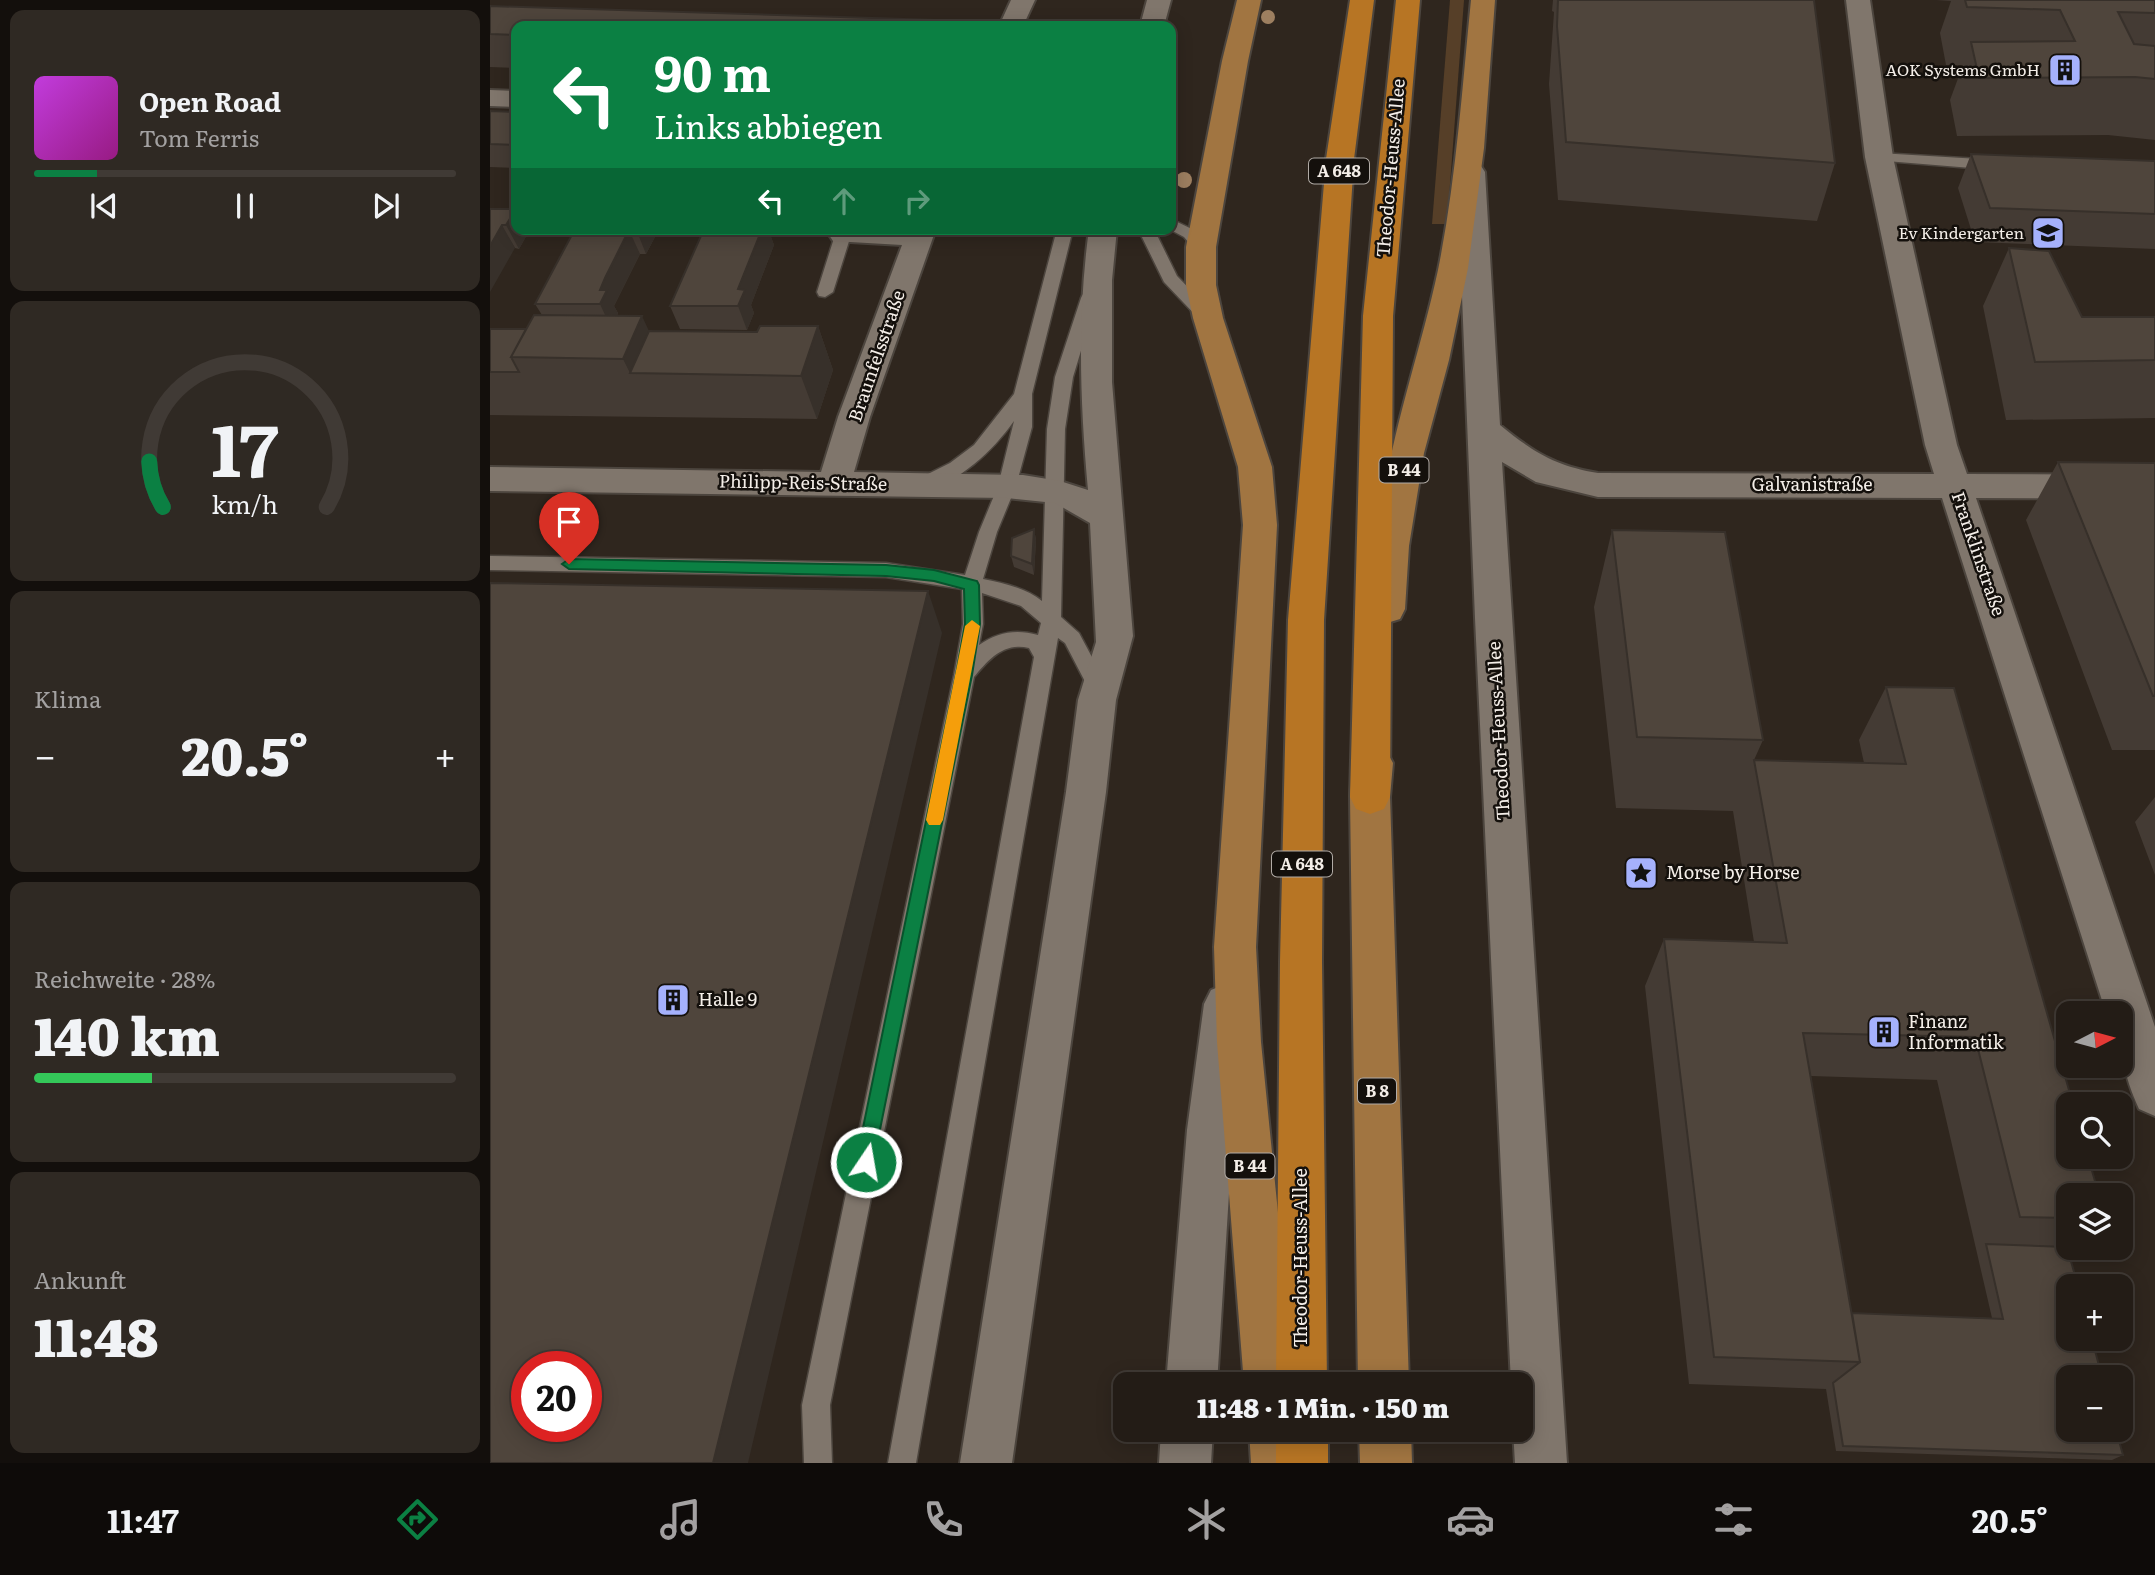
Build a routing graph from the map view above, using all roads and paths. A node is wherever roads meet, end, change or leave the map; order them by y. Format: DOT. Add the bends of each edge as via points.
graph roads {
  1 [pos="1023,0"];
  2 [pos="1249,0"];
  3 [pos="1362,0"];
  4 [pos="1483,0"];
  5 [pos="1858,0"];
  6 [pos="1408,1"];
  7 [pos="1013,21"];
  8 [pos="490,98"];
  9 [pos="511,99"];
  10 [pos="1470,148"];
  11 [pos="1879,157"];
  12 [pos="2006,166"];
  13 [pos="1176,227"];
  14 [pos="843,235"];
  15 [pos="919,235"];
  16 [pos="1063,235"];
  17 [pos="1102,235"];
  18 [pos="1149,235"];
  19 [pos="1202,247"];
  20 [pos="1096,272"];
  21 [pos="825,292"];
  22 [pos="1208,318"];
  23 [pos="1023,394"];
  24 [pos="1484,430"];
  25 [pos="490,479"];
  26 [pos="834,484"];
  27 [pos="1954,484"];
  28 [pos="923,485"];
  29 [pos="1007,486"];
  30 [pos="2155,487"];
  31 [pos="1053,489"];
  32 [pos="1108,518"];
  33 [pos="490,563"];
  34 [pos="971,585"];
  35 [pos="1051,621"];
  36 [pos="1043,654"];
  37 [pos="964,675"];
  38 [pos="1099,689"];
  39 [pos="1370,797"];
  40 [pos="1236,947"];
  41 [pos="2155,1094"];
  42 [pos="1192,1372"];
  43 [pos="1269,1372"];
  44 [pos="1301,1372"];
  45 [pos="1384,1372"];
  46 [pos="1186,1442"];
  47 [pos="1276,1442"];
  48 [pos="1301,1442"];
  49 [pos="1385,1442"];
  50 [pos="818,1463"];
  51 [pos="902,1463"];
  52 [pos="986,1463"];
  53 [pos="1185,1463"];
  54 [pos="1277,1463"];
  55 [pos="1301,1463"];
  56 [pos="1386,1463"];
  57 [pos="1541,1463"];
  1 -- 7 [label="street"];
  2 -- 19 [label="main road, Theodor-Heuss-Allee / B 44"];
  3 -- 44 [label="highway, Theodor-Heuss-Allee / A 648" via="1340,159 1306,620"];
  4 -- 10 [label="main road, Theodor-Heuss-Allee / B 44"];
  5 -- 11 [label="street, Franklinstraße"];
  6 -- 39 [label="highway, Theodor-Heuss-Allee / A 648" via="1378,316"];
  8 -- 9 [label="street"];
  10 -- 24 [label="street, Theodor-Heuss-Allee"];
  10 -- 39 [label="main road, B 44" via="1452,268 1407,453 1392,546"];
  11 -- 12 [label="lane"];
  11 -- 27 [label="street, Franklinstraße" via="1941,445"];
  13 -- 19 [label="lane"];
  14 -- 21 [label="lane"];
  15 -- 26 [label="street, Braunfelsstraße"];
  16 -- 23 [label="lane"];
  17 -- 20 [label="street"];
  18 -- 22 [label="lane" via="1170,278"];
  19 -- 22 [label="main road, Theodor-Heuss-Allee / B 44" via="1201,285"];
  20 -- 31 [label="lane" via="1064,377"];
  20 -- 32 [label="street" via="1095,377"];
  22 -- 40 [label="main road, Theodor-Heuss-Allee / B 44" via="1250,447 1260,525"];
  23 -- 28 [label="lane" via="1003,426 979,451 960,467"];
  23 -- 29 [label="lane" via="1023,427"];
  24 -- 27 [label="street, Galvanistraße" via="1521,459 1557,478 1598,485"];
  24 -- 57 [label="street, Theodor-Heuss-Allee"];
  25 -- 26 [label="street, Philipp-Reis-Straße"];
  26 -- 28 [label="street, Philipp-Reis-Straße"];
  27 -- 30 [label="street, Galvanistraße"];
  27 -- 41 [label="street, Franklinstraße"];
  28 -- 29 [label="street, Philipp-Reis-Straße"];
  29 -- 31 [label="street, Philipp-Reis-Straße"];
  29 -- 34 [label="lane"];
  31 -- 32 [label="street, Philipp-Reis-Straße" via="1084,500"];
  31 -- 35 [label="lane"];
  32 -- 38 [label="street" via="1115,640"];
  33 -- 34 [label="lane" via="886,570"];
  34 -- 35 [label="lane" via="1028,601"];
  34 -- 37 [label="lane" via="973,624"];
  35 -- 36 [label="lane"];
  35 -- 38 [label="lane" via="1072,638"];
  36 -- 37 [label="lane" via="1037,642 1024,637 1008,639 984,650"];
  36 -- 51 [label="lane"];
  37 -- 50 [label="lane" via="817,1405"];
  38 -- 52 [label="street"];
  39 -- 45 [label="main road, Theodor-Heuss-Allee / B 8"];
  40 -- 42 [label="street, Theodor-Heuss-Allee" via="1214,1094"];
  40 -- 43 [label="main road, Theodor-Heuss-Allee / B 44" via="1239,1042"];
  46 -- 53 [label="street"];
  47 -- 54 [label="main road"];
  48 -- 55 [label="highway"];
  49 -- 56 [label="main road"];
}
